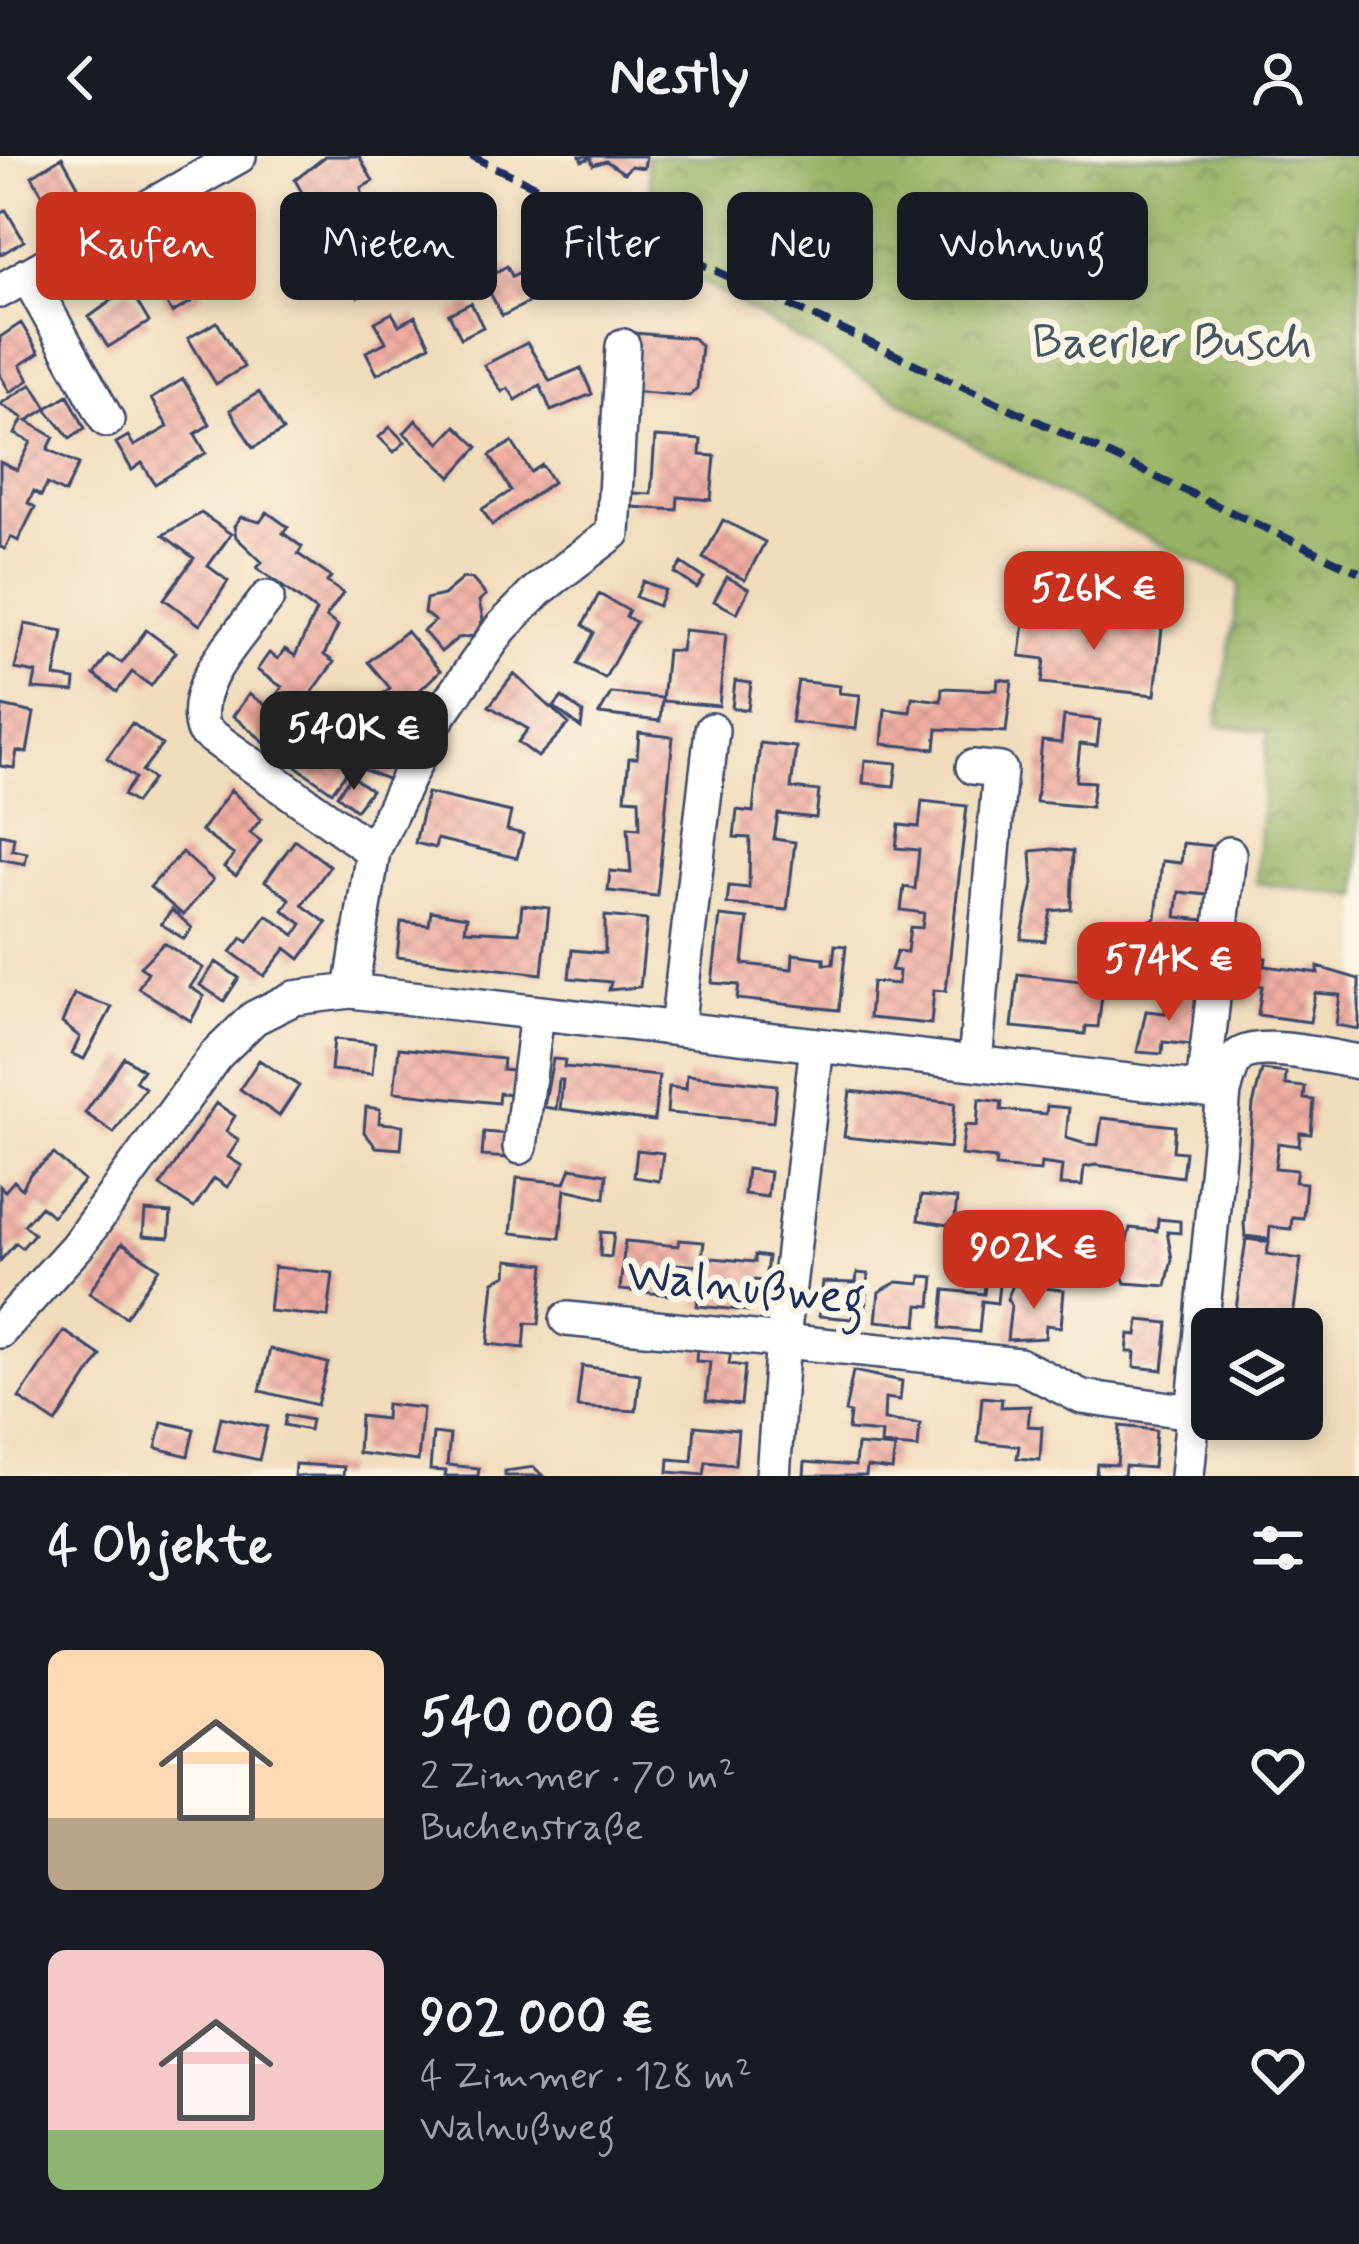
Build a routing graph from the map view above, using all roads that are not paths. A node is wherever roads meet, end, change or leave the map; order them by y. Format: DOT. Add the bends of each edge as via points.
graph roads {
  1 [pos="239,156"];
  2 [pos="14,283"];
  3 [pos="623,346"];
  4 [pos="107,420"];
  5 [pos="267,598"];
  6 [pos="712,730"];
  7 [pos="973,767"];
  8 [pos="373,851"];
  9 [pos="1228,854"];
  10 [pos="351,992"];
  11 [pos="537,1013"];
  12 [pos="677,1029"];
  13 [pos="817,1045"];
  14 [pos="1359,1062"];
  15 [pos="975,1063"];
  16 [pos="1214,1090"];
  17 [pos="520,1147"];
  18 [pos="1200,1308"];
  19 [pos="567,1319"];
  20 [pos="0,1331"];
  21 [pos="783,1338"];
  22 [pos="1191,1412"];
  23 [pos="1191,1433"];
  24 [pos="773,1476"];
  25 [pos="1187,1476"];
  1 -- 2 [label="street"];
  2 -- 4 [label="street"];
  3 -- 8 [label="street" via="613,533 501,628 434,723"];
  5 -- 8 [label="street" via="202,692 203,730"];
  6 -- 12 [label="street"];
  7 -- 15 [label="street" via="1000,770"];
  8 -- 10 [label="street"];
  9 -- 16 [label="street"];
  10 -- 11 [label="street"];
  10 -- 20 [label="street" via="294,998 241,1030 77,1246"];
  11 -- 12 [label="street"];
  11 -- 17 [label="street"];
  12 -- 13 [label="street"];
  13 -- 15 [label="street"];
  13 -- 21 [label="street"];
  14 -- 16 [label="street" via="1262,1048 1242,1053"];
  15 -- 16 [label="street"];
  16 -- 18 [label="street"];
  19 -- 21 [label="street, Walnußweg"];
  21 -- 22 [label="street, Walnußweg" via="1019,1365 1082,1397"];
  21 -- 24 [label="street"];
  23 -- 25 [label="street"];
}
